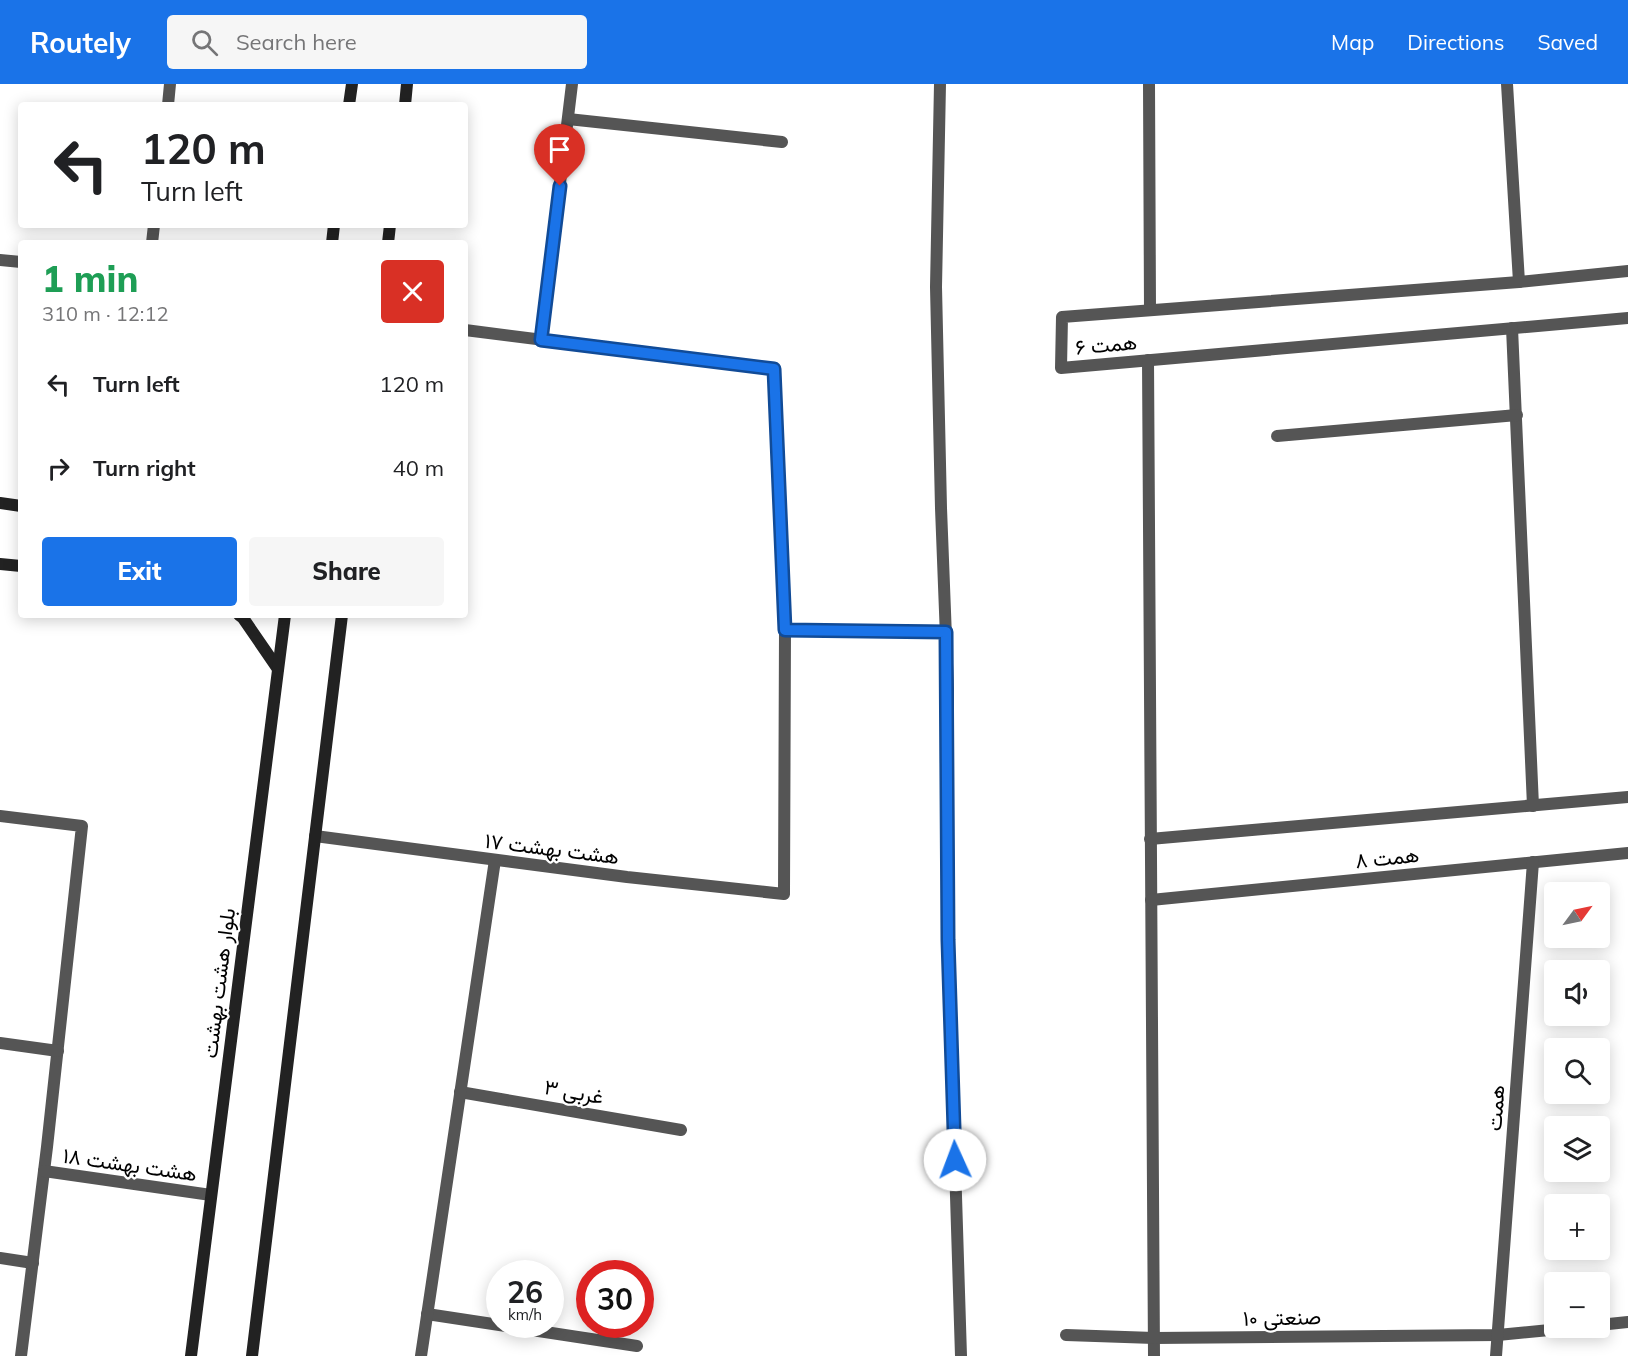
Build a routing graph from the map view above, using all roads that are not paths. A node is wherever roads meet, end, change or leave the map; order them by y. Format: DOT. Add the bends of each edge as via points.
graph roads {
  1 [pos="170,84"];
  2 [pos="352,84"];
  3 [pos="407,84"];
  4 [pos="572,84"];
  5 [pos="940,84"];
  6 [pos="1149,84"];
  7 [pos="1507,84"];
  8 [pos="168,102"];
  9 [pos="349,102"];
  10 [pos="405,102"];
  11 [pos="568,119"];
  12 [pos="782,142"];
  13 [pos="0,260"];
  14 [pos="18,262"];
  15 [pos="1628,271"];
  16 [pos="1519,282"];
  17 [pos="1150,309"];
  18 [pos="1628,318"];
  19 [pos="1512,328"];
  20 [pos="468,330"];
  21 [pos="541,340"];
  22 [pos="1148,360"];
  23 [pos="1517,415"];
  24 [pos="1277,436"];
  25 [pos="0,503"];
  26 [pos="18,506"];
  27 [pos="0,564"];
  28 [pos="18,566"];
  29 [pos="243,618"];
  30 [pos="285,618"];
  31 [pos="342,618"];
  32 [pos="785,630"];
  33 [pos="946,632"];
  34 [pos="278,669"];
  35 [pos="1628,797"];
  36 [pos="1533,806"];
  37 [pos="0,816"];
  38 [pos="315,836"];
  39 [pos="1150,839"];
  40 [pos="1628,853"];
  41 [pos="495,860"];
  42 [pos="1533,862"];
  43 [pos="1150,900"];
  44 [pos="0,1043"];
  45 [pos="58,1051"];
  46 [pos="460,1092"];
  47 [pos="681,1130"];
  48 [pos="44,1172"];
  49 [pos="211,1195"];
  50 [pos="0,1258"];
  51 [pos="33,1263"];
  52 [pos="427,1314"];
  53 [pos="1628,1322"];
  54 [pos="1610,1323"];
  55 [pos="1544,1331"];
  56 [pos="1066,1335"];
  57 [pos="1498,1335"];
  58 [pos="1154,1338"];
  59 [pos="637,1346"];
  60 [pos="21,1356"];
  61 [pos="191,1356"];
  62 [pos="252,1356"];
  63 [pos="421,1356"];
  64 [pos="961,1356"];
  65 [pos="1154,1356"];
  66 [pos="1496,1356"];
  1 -- 8 [label="street"];
  2 -- 9 [label="street"];
  3 -- 10 [label="street"];
  4 -- 11 [label="street"];
  5 -- 33 [label="street" via="936,287"];
  6 -- 17 [label="street"];
  7 -- 16 [label="street"];
  11 -- 12 [label="street"];
  11 -- 21 [label="street"];
  13 -- 14 [label="street"];
  15 -- 16 [label="street, همت ۶"];
  16 -- 17 [label="street, همت ۶"];
  17 -- 22 [label="street, همت ۶" via="1062,317 1061,368"];
  18 -- 19 [label="street, همت ۶"];
  19 -- 22 [label="street, همت ۶"];
  19 -- 23 [label="street"];
  20 -- 21 [label="street"];
  21 -- 32 [label="street" via="774,369"];
  22 -- 39 [label="street"];
  23 -- 24 [label="street"];
  23 -- 36 [label="street"];
  25 -- 26 [label="street"];
  27 -- 28 [label="street"];
  29 -- 34 [label="street"];
  30 -- 34 [label="street, بلوار هشت بهشت"];
  31 -- 38 [label="street"];
  32 -- 33 [label="street"];
  32 -- 41 [label="street, هشت بهشت ۱۷" via="784,894"];
  33 -- 64 [label="street" via="948,940"];
  34 -- 49 [label="street, بلوار هشت بهشت"];
  35 -- 36 [label="street, همت ۸"];
  36 -- 39 [label="street, همت ۸"];
  37 -- 45 [label="street" via="82,826"];
  38 -- 41 [label="street, هشت بهشت ۱۷"];
  38 -- 62 [label="street"];
  39 -- 43 [label="street"];
  40 -- 42 [label="street, همت ۸"];
  41 -- 46 [label="street"];
  42 -- 43 [label="street, همت ۸"];
  42 -- 57 [label="street, همت"];
  43 -- 58 [label="street"];
  44 -- 45 [label="street"];
  45 -- 48 [label="street"];
  46 -- 47 [label="street, غربی ۳"];
  46 -- 52 [label="street"];
  48 -- 49 [label="street, هشت بهشت ۱۸"];
  48 -- 51 [label="street"];
  49 -- 61 [label="street, بلوار هشت بهشت"];
  50 -- 51 [label="street"];
  51 -- 60 [label="street"];
  52 -- 59 [label="street"];
  52 -- 63 [label="street"];
  53 -- 54 [label="street"];
  55 -- 57 [label="street, صنعتی ۱۰"];
  56 -- 58 [label="street, صنعتی ۱۰"];
  57 -- 58 [label="street, صنعتی ۱۰"];
  57 -- 66 [label="street, همت"];
  58 -- 65 [label="street"];
}
